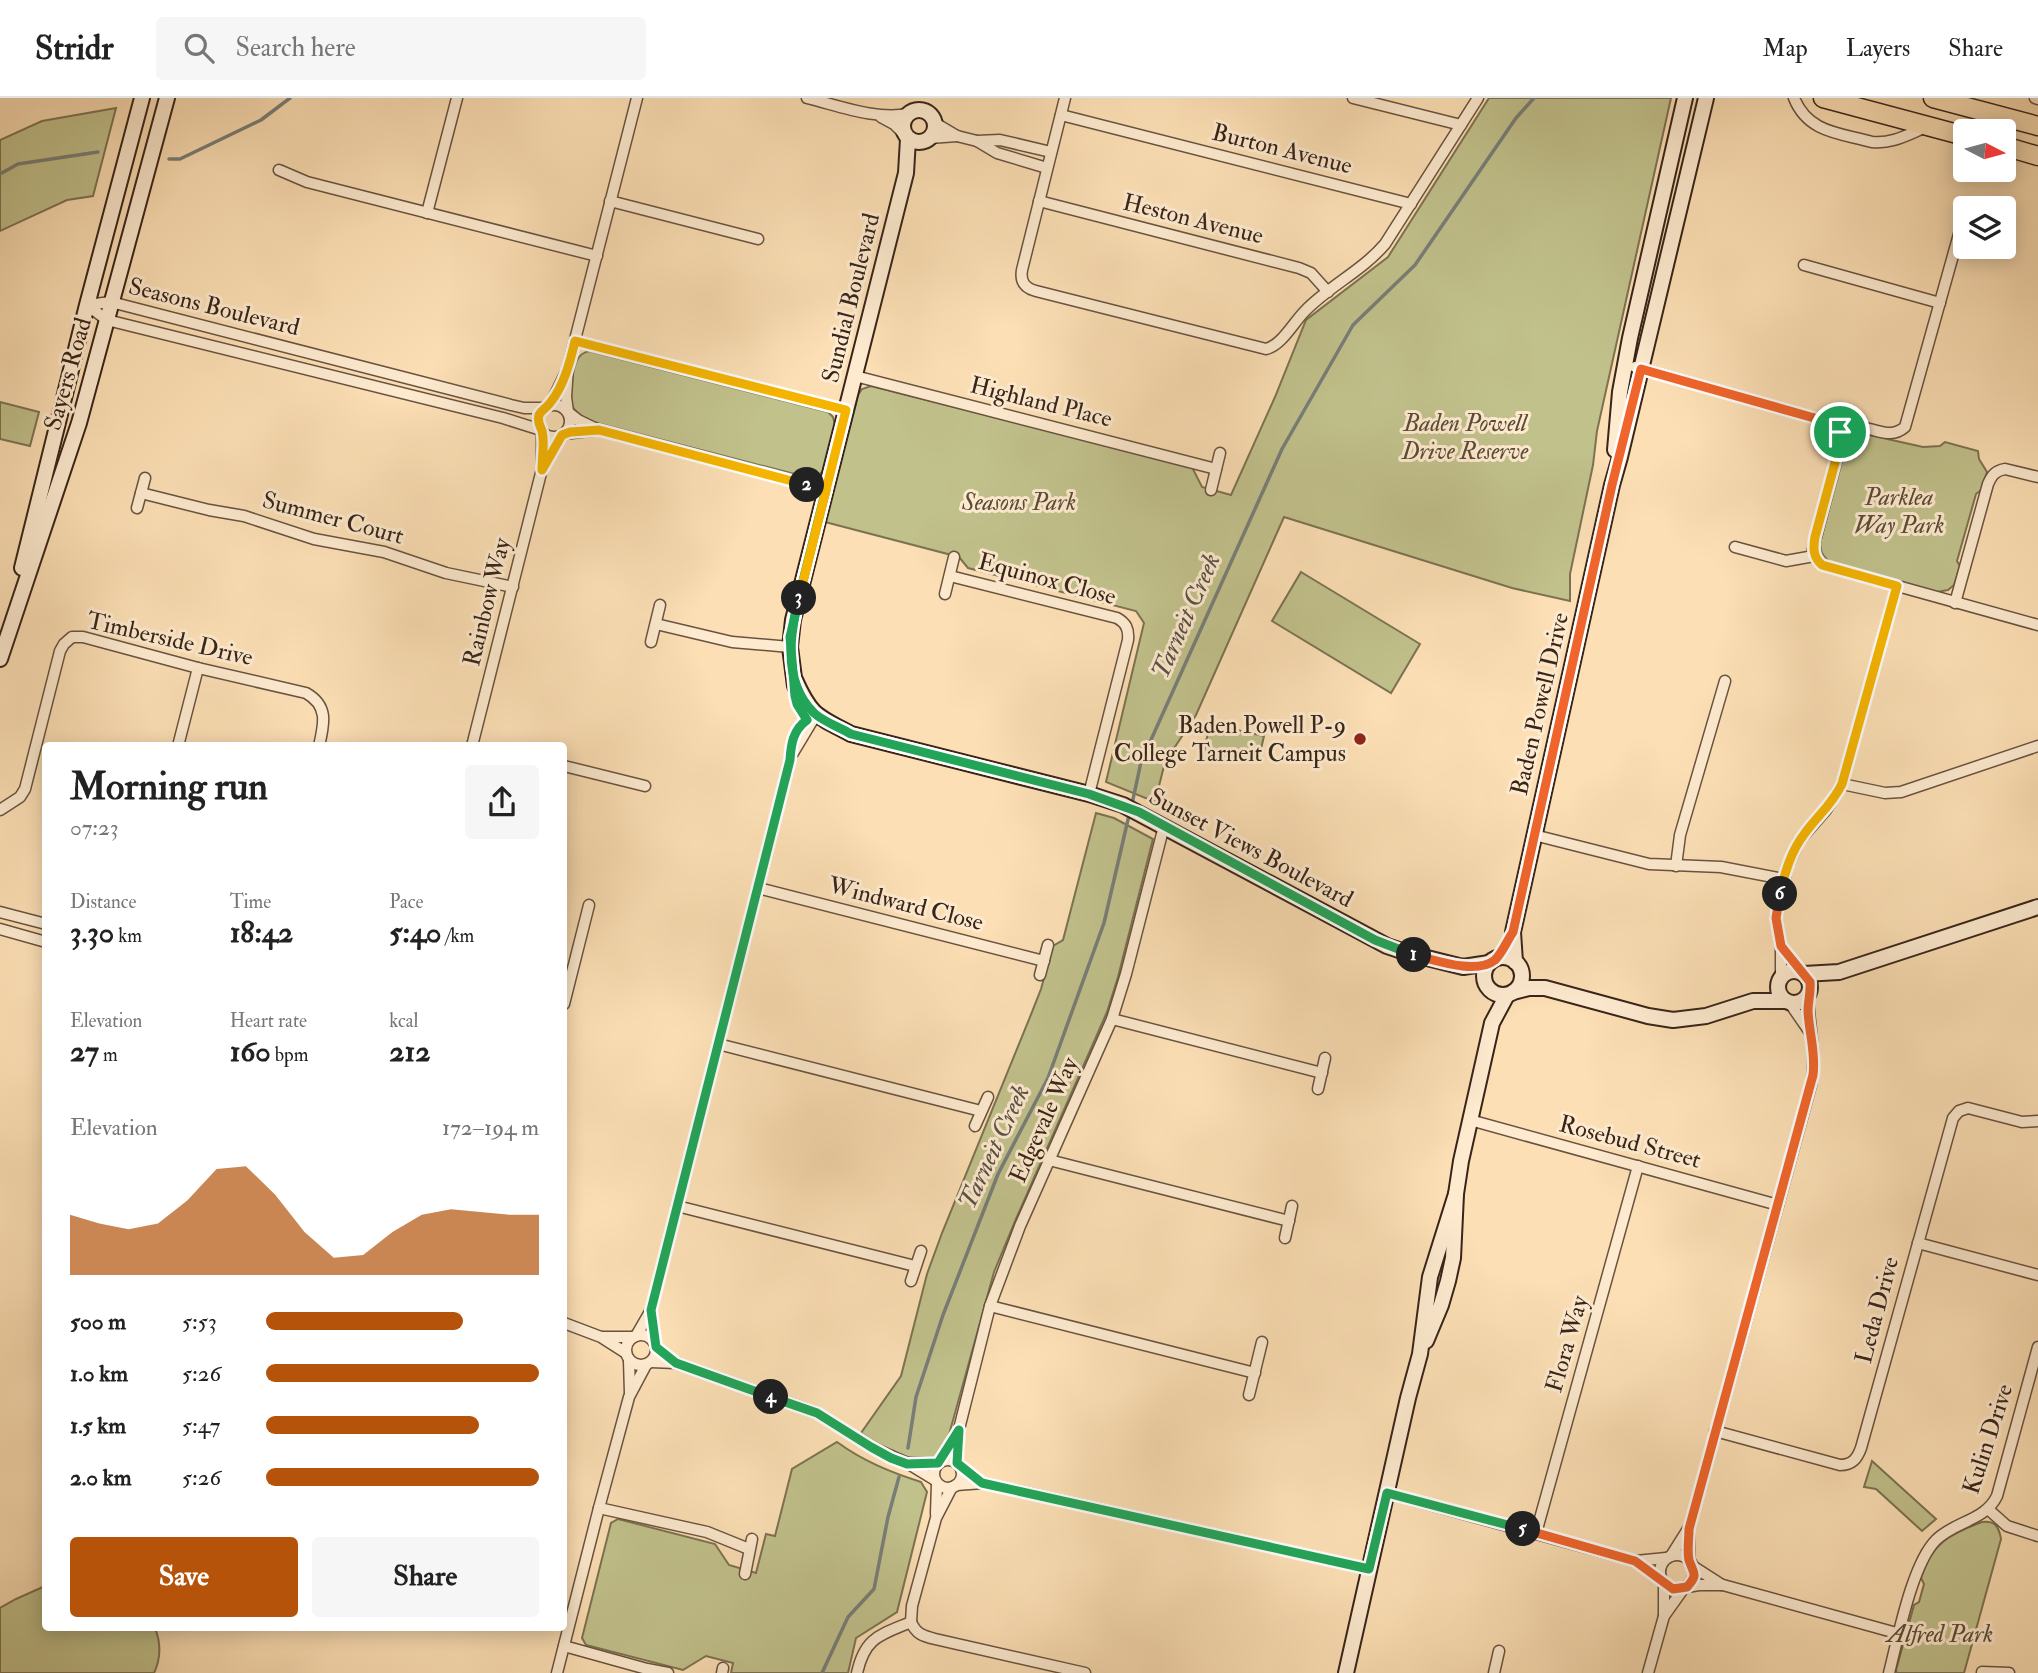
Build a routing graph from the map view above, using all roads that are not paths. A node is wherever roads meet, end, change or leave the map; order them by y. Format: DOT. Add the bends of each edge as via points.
graph roads {
  1 [pos="142,98"];
  2 [pos="167,98"];
  3 [pos="457,98"];
  4 [pos="637,98"];
  5 [pos="807,98"];
  6 [pos="933,98"];
  7 [pos="1065,98"];
  8 [pos="1353,98"];
  9 [pos="1478,98"];
  10 [pos="1685,98"];
  11 [pos="1706,98"];
  12 [pos="1794,98"];
  13 [pos="1823,98"];
  14 [pos="1933,98"];
  15 [pos="912,108"];
  16 [pos="877,115"];
  17 [pos="1061,115"];
  18 [pos="934,120"];
  19 [pos="1461,125"];
  20 [pos="1928,126"];
  21 [pos="2038,126"];
  22 [pos="1953,133"];
  23 [pos="957,136"];
  24 [pos="916,138"];
  25 [pos="977,141"];
  26 [pos="1015,143"];
  27 [pos="2016,150"];
  28 [pos="1051,152"];
  29 [pos="2038,156"];
  30 [pos="1011,158"];
  31 [pos="1047,168"];
  32 [pos="279,170"];
  33 [pos="610,201"];
  34 [pos="1039,201"];
  35 [pos="1411,204"];
  36 [pos="427,213"];
  37 [pos="758,239"];
  38 [pos="597,256"];
  39 [pos="1953,256"];
  40 [pos="1804,265"];
  41 [pos="1328,292"];
  42 [pos="111,302"];
  43 [pos="1940,303"];
  44 [pos="87,305"];
  45 [pos="107,320"];
  46 [pos="575,341"];
  47 [pos="1625,365"];
  48 [pos="568,367"];
  49 [pos="1641,369"];
  50 [pos="855,376"];
  51 [pos="547,406"];
  52 [pos="846,410"];
  53 [pos="568,412"];
  54 [pos="599,430"];
  55 [pos="542,431"];
  56 [pos="1840,432"];
  57 [pos="563,434"];
  58 [pos="1220,453"];
  59 [pos="1216,469"];
  60 [pos="542,470"];
  61 [pos="2038,477"];
  62 [pos="145,478"];
  63 [pos="1612,485"];
  64 [pos="826,490"];
  65 [pos="1211,490"];
  66 [pos="141,493"];
  67 [pos="137,508"];
  68 [pos="1735,547"];
  69 [pos="1814,556"];
  70 [pos="954,557"];
  71 [pos="950,576"];
  72 [pos="1897,586"];
  73 [pos="513,587"];
  74 [pos="945,594"];
  75 [pos="1955,603"];
  76 [pos="660,605"];
  77 [pos="656,624"];
  78 [pos="2038,625"];
  79 [pos="651,642"];
  80 [pos="790,647"];
  81 [pos="0,656"];
  82 [pos="198,668"];
  83 [pos="1725,681"];
  84 [pos="811,720"];
  85 [pos="179,742"];
  86 [pos="319,742"];
  87 [pos="477,742"];
  88 [pos="2038,746"];
  89 [pos="567,767"];
  90 [pos="1842,784"];
  91 [pos="645,786"];
  92 [pos="1089,794"];
  93 [pos="0,810"];
  94 [pos="1164,826"];
  95 [pos="1534,835"];
  96 [pos="1675,866"];
  97 [pos="1783,879"];
  98 [pos="758,888"];
  99 [pos="589,905"];
  100 [pos="2038,907"];
  101 [pos="0,912"];
  102 [pos="42,923"];
  103 [pos="0,929"];
  104 [pos="1513,932"];
  105 [pos="42,941"];
  106 [pos="1048,945"];
  107 [pos="1781,946"];
  108 [pos="1044,961"];
  109 [pos="1493,961"];
  110 [pos="1463,967"];
  111 [pos="1518,968"];
  112 [pos="1839,972"];
  113 [pos="1802,973"];
  114 [pos="1040,975"];
  115 [pos="1780,981"];
  116 [pos="1488,986"];
  117 [pos="1545,988"];
  118 [pos="567,992"];
  119 [pos="1510,993"];
  120 [pos="1809,995"];
  121 [pos="1753,1001"];
  122 [pos="1788,1002"];
  123 [pos="1112,1019"];
  124 [pos="1492,1023"];
  125 [pos="1810,1031"];
  126 [pos="718,1044"];
  127 [pos="1325,1058"];
  128 [pos="1322,1073"];
  129 [pos="1318,1089"];
  130 [pos="988,1097"];
  131 [pos="981,1111"];
  132 [pos="1470,1120"];
  133 [pos="2038,1121"];
  134 [pos="975,1126"];
  135 [pos="1049,1160"];
  136 [pos="1638,1166"];
  137 [pos="1456,1194"];
  138 [pos="1779,1205"];
  139 [pos="677,1206"];
  140 [pos="1292,1206"];
  141 [pos="1289,1221"];
  142 [pos="1286,1238"];
  143 [pos="1918,1243"];
  144 [pos="921,1251"];
  145 [pos="915,1266"];
  146 [pos="2038,1275"];
  147 [pos="1430,1277"];
  148 [pos="911,1281"];
  149 [pos="1448,1281"];
  150 [pos="990,1306"];
  151 [pos="651,1310"];
  152 [pos="567,1324"];
  153 [pos="601,1337"];
  154 [pos="635,1337"];
  155 [pos="1262,1342"];
  156 [pos="655,1345"];
  157 [pos="2038,1347"];
  158 [pos="1420,1354"];
  159 [pos="628,1357"];
  160 [pos="648,1363"];
  161 [pos="676,1363"];
  162 [pos="1255,1373"];
  163 [pos="2027,1388"];
  164 [pos="2038,1391"];
  165 [pos="1249,1395"];
  166 [pos="629,1397"];
  167 [pos="959,1430"];
  168 [pos="1716,1431"];
  169 [pos="939,1462"];
  170 [pos="907,1464"];
  171 [pos="959,1465"];
  172 [pos="936,1482"];
  173 [pos="982,1483"];
  174 [pos="954,1486"];
  175 [pos="1387,1493"];
  176 [pos="599,1508"];
  177 [pos="1989,1510"];
  178 [pos="936,1518"];
  179 [pos="1689,1529"];
  180 [pos="1536,1533"];
  181 [pos="2038,1536"];
  182 [pos="1668,1557"];
  183 [pos="1635,1561"];
  184 [pos="1691,1563"];
  185 [pos="1369,1569"];
  186 [pos="745,1574"];
  187 [pos="1662,1581"];
  188 [pos="1723,1585"];
  189 [pos="1685,1588"];
  190 [pos="1664,1616"];
  191 [pos="911,1622"];
  192 [pos="1900,1634"];
  193 [pos="564,1646"];
  194 [pos="1499,1651"];
  195 [pos="1982,1672"];
  196 [pos="557,1673"];
  197 [pos="667,1673"];
  198 [pos="857,1673"];
  199 [pos="1085,1673"];
  200 [pos="1346,1673"];
  201 [pos="1493,1673"];
  202 [pos="1648,1673"];
  203 [pos="1889,1673"];
  204 [pos="2008,1673"];
  1 -- 44 [label="street, Sayers Road"];
  2 -- 42 [label="street, Sayers Road"];
  3 -- 36 [label="street"];
  4 -- 33 [label="street"];
  5 -- 16 [label="street"];
  6 -- 18 [label="street"];
  7 -- 17 [label="street"];
  8 -- 19 [label="street"];
  9 -- 19 [label="street"];
  10 -- 47 [label="street, Baden Powell Drive"];
  11 -- 49 [label="street, Baden Powell Drive"];
  12 -- 20 [label="street" via="1800,112 1815,125 1872,142 1896,140"];
  13 -- 20 [label="highway"];
  14 -- 21 [label="highway"];
  15 -- 16 [label="street" via="892,116"];
  15 -- 18 [label="street" via="925,111"];
  15 -- 24 [label="street" via="903,123"];
  16 -- 24 [label="street"];
  17 -- 28 [label="street"];
  17 -- 35 [label="street, Burton Avenue"];
  18 -- 23 [label="street"];
  18 -- 24 [label="street" via="933,134"];
  19 -- 35 [label="street"];
  20 -- 22 [label="highway"];
  23 -- 24 [label="street"];
  23 -- 25 [label="street"];
  24 -- 50 [label="street, Sundial Boulevard"];
  25 -- 26 [label="street"];
  25 -- 30 [label="street"];
  26 -- 28 [label="street"];
  26 -- 30 [label="street"];
  27 -- 29 [label="highway"];
  28 -- 31 [label="street"];
  30 -- 31 [label="street"];
  31 -- 34 [label="street"];
  32 -- 36 [label="street" via="307,182"];
  33 -- 37 [label="street"];
  33 -- 38 [label="street"];
  34 -- 41 [label="street, Heston Avenue" via="1299,268 1311,273"];
  34 -- 41 [label="street" via="1021,276 1026,287 1036,291 1266,349"];
  35 -- 41 [label="street" via="1380,251"];
  36 -- 38 [label="street"];
  38 -- 46 [label="street"];
  39 -- 43 [label="street"];
  40 -- 43 [label="street"];
  42 -- 44 [label="street, Seasons Boulevard"];
  42 -- 45 [label="street, Sayers Road"];
  42 -- 51 [label="street, Seasons Boulevard" via="511,405"];
  43 -- 56 [label="street" via="1905,427 1892,434 1855,428"];
  44 -- 45 [label="street, Seasons Boulevard"];
  44 -- 81 [label="street, Sayers Road"];
  45 -- 55 [label="street, Seasons Boulevard"];
  45 -- 81 [label="street, Sayers Road" via="79,424"];
  46 -- 48 [label="street"];
  46 -- 52 [label="street"];
  47 -- 49 [label="street"];
  47 -- 63 [label="street, Baden Powell Drive"];
  48 -- 51 [label="street"];
  48 -- 53 [label="street"];
  49 -- 56 [label="street" via="1825,421"];
  49 -- 63 [label="street, Baden Powell Drive"];
  50 -- 52 [label="street, Sundial Boulevard"];
  50 -- 59 [label="street, Highland Place"];
  51 -- 53 [label="street" via="560,405"];
  51 -- 55 [label="street" via="539,416"];
  52 -- 64 [label="street, Sundial Boulevard"];
  53 -- 54 [label="street"];
  53 -- 57 [label="street" via="571,422"];
  54 -- 57 [label="street"];
  54 -- 64 [label="street"];
  55 -- 57 [label="street" via="549,436"];
  55 -- 60 [label="street, Rainbow Way"];
  56 -- 69 [label="street"];
  57 -- 60 [label="street, Rainbow Way"];
  58 -- 59 [label="street"];
  59 -- 65 [label="street"];
  60 -- 73 [label="street, Rainbow Way"];
  61 -- 75 [label="street" via="2010,469 1992,475"];
  62 -- 66 [label="street"];
  63 -- 95 [label="street, Baden Powell Drive"];
  64 -- 80 [label="street, Sundial Boulevard"];
  66 -- 67 [label="street"];
  66 -- 73 [label="street, Summer Court"];
  68 -- 69 [label="street" via="1786,561"];
  69 -- 72 [label="street" via="1822,565"];
  70 -- 71 [label="street, Equinox Close"];
  71 -- 74 [label="street, Equinox Close"];
  71 -- 92 [label="street, Equinox Close" via="1117,618 1125,624 1128,640"];
  72 -- 75 [label="street"];
  72 -- 90 [label="street"];
  73 -- 87 [label="street, Rainbow Way"];
  75 -- 78 [label="street"];
  76 -- 77 [label="street"];
  77 -- 79 [label="street"];
  77 -- 80 [label="street" via="732,642"];
  80 -- 84 [label="street, Sundial Boulevard" via="795,680"];
  82 -- 85 [label="street"];
  82 -- 86 [label="street, Timberside Drive" via="315,698 324,717"];
  82 -- 93 [label="street, Timberside Drive" via="83,637 67,640 25,789"];
  83 -- 96 [label="street"];
  84 -- 92 [label="street, Sunset Views Boulevard"];
  84 -- 98 [label="street" via="803,722 793,738"];
  88 -- 90 [label="street" via="1901,792"];
  89 -- 91 [label="street"];
  90 -- 97 [label="street" via="1799,841"];
  92 -- 94 [label="street, Sunset Views Boulevard"];
  94 -- 110 [label="street, Sunset Views Boulevard" via="1375,940"];
  94 -- 123 [label="street, Edgevale Way"];
  95 -- 96 [label="street" via="1638,862"];
  95 -- 104 [label="street, Baden Powell Drive"];
  96 -- 97 [label="street" via="1721,867"];
  97 -- 107 [label="street" via="1776,918"];
  98 -- 108 [label="street, Windward Close"];
  98 -- 126 [label="street"];
  99 -- 118 [label="street"];
  100 -- 112 [label="street"];
  101 -- 102 [label="street"];
  103 -- 105 [label="street"];
  104 -- 109 [label="street, Baden Powell Drive"];
  104 -- 111 [label="street, Baden Powell Drive"];
  106 -- 108 [label="street"];
  107 -- 113 [label="street"];
  107 -- 115 [label="street"];
  108 -- 114 [label="street"];
  109 -- 110 [label="street, Sunset Views Boulevard"];
  109 -- 111 [label="street" via="1504,957"];
  109 -- 116 [label="street" via="1485,975"];
  110 -- 116 [label="street, Sunset Views Boulevard"];
  111 -- 117 [label="street"];
  111 -- 119 [label="street" via="1520,984"];
  112 -- 113 [label="street"];
  112 -- 120 [label="street"];
  113 -- 115 [label="street" via="1791,971"];
  113 -- 120 [label="street" via="1810,982"];
  115 -- 121 [label="street"];
  115 -- 122 [label="street" via="1780,994"];
  116 -- 119 [label="street" via="1498,994"];
  116 -- 124 [label="street"];
  117 -- 119 [label="street"];
  117 -- 121 [label="street" via="1673,1020 1706,1016"];
  119 -- 124 [label="street"];
  120 -- 122 [label="street" via="1798,1003"];
  120 -- 125 [label="street"];
  121 -- 122 [label="street"];
  122 -- 125 [label="street"];
  123 -- 128 [label="street"];
  123 -- 135 [label="street, Edgevale Way"];
  124 -- 132 [label="street"];
  125 -- 138 [label="street" via="1813,1075"];
  126 -- 131 [label="street"];
  126 -- 139 [label="street"];
  127 -- 128 [label="street"];
  128 -- 129 [label="street"];
  130 -- 131 [label="street"];
  131 -- 134 [label="street"];
  132 -- 136 [label="street, Rosebud Street"];
  132 -- 137 [label="street"];
  133 -- 143 [label="street, Leda Drive" via="2022,1122 1968,1108 1956,1114"];
  135 -- 141 [label="street"];
  135 -- 150 [label="street, Edgevale Way"];
  136 -- 138 [label="street, Rosebud Street"];
  136 -- 180 [label="street, Flora Way"];
  137 -- 147 [label="street"];
  137 -- 149 [label="street"];
  138 -- 168 [label="street"];
  139 -- 145 [label="street"];
  139 -- 151 [label="street"];
  140 -- 141 [label="street"];
  141 -- 142 [label="street"];
  143 -- 146 [label="street"];
  143 -- 168 [label="street, Leda Drive" via="1861,1448 1852,1462 1832,1463"];
  144 -- 145 [label="street"];
  145 -- 148 [label="street"];
  147 -- 149 [label="street"];
  147 -- 158 [label="street"];
  149 -- 158 [label="street"];
  150 -- 162 [label="street"];
  150 -- 167 [label="street, Edgevale Way"];
  151 -- 154 [label="street"];
  151 -- 156 [label="street"];
  152 -- 153 [label="street"];
  153 -- 154 [label="street"];
  153 -- 159 [label="street"];
  154 -- 156 [label="street" via="646,1336"];
  154 -- 159 [label="street" via="627,1344"];
  155 -- 162 [label="street"];
  156 -- 160 [label="street" via="655,1355"];
  156 -- 161 [label="street"];
  157 -- 163 [label="street, Kulin Drive"];
  158 -- 175 [label="street"];
  159 -- 160 [label="street" via="637,1365"];
  159 -- 166 [label="street"];
  160 -- 161 [label="street"];
  160 -- 166 [label="street"];
  161 -- 170 [label="street" via="817,1413"];
  162 -- 165 [label="street"];
  163 -- 164 [label="street"];
  163 -- 177 [label="street, Kulin Drive" via="1999,1492"];
  166 -- 176 [label="street"];
  167 -- 169 [label="street, Edgevale Way"];
  167 -- 171 [label="street, Edgevale Way"];
  168 -- 179 [label="street"];
  169 -- 170 [label="street"];
  169 -- 171 [label="street"];
  169 -- 172 [label="street" via="934,1471"];
  170 -- 172 [label="street"];
  171 -- 173 [label="street"];
  171 -- 174 [label="street" via="961,1477"];
  172 -- 174 [label="street" via="944,1488"];
  172 -- 178 [label="street"];
  173 -- 174 [label="street"];
  173 -- 185 [label="street"];
  174 -- 178 [label="street"];
  175 -- 180 [label="street"];
  175 -- 185 [label="street"];
  176 -- 186 [label="street" via="750,1544"];
  176 -- 193 [label="street"];
  177 -- 181 [label="street" via="2007,1526"];
  177 -- 192 [label="street, Kulin Drive" via="1946,1531 1929,1548"];
  178 -- 191 [label="street"];
  179 -- 182 [label="street"];
  179 -- 184 [label="street"];
  180 -- 183 [label="street"];
  182 -- 183 [label="street"];
  182 -- 184 [label="street" via="1680,1555"];
  182 -- 187 [label="street" via="1660,1568"];
  183 -- 187 [label="street"];
  184 -- 188 [label="street"];
  184 -- 189 [label="street" via="1693,1578"];
  185 -- 200 [label="street"];
  187 -- 189 [label="street" via="1673,1589"];
  187 -- 190 [label="street"];
  188 -- 189 [label="street"];
  188 -- 192 [label="street"];
  189 -- 190 [label="street"];
  190 -- 202 [label="street"];
  191 -- 198 [label="street" via="865,1647"];
  191 -- 199 [label="street" via="919,1634 935,1640"];
  192 -- 203 [label="street, Kulin Drive"];
  193 -- 196 [label="street"];
  193 -- 197 [label="street"];
  194 -- 201 [label="street"];
  195 -- 204 [label="street"];
}
